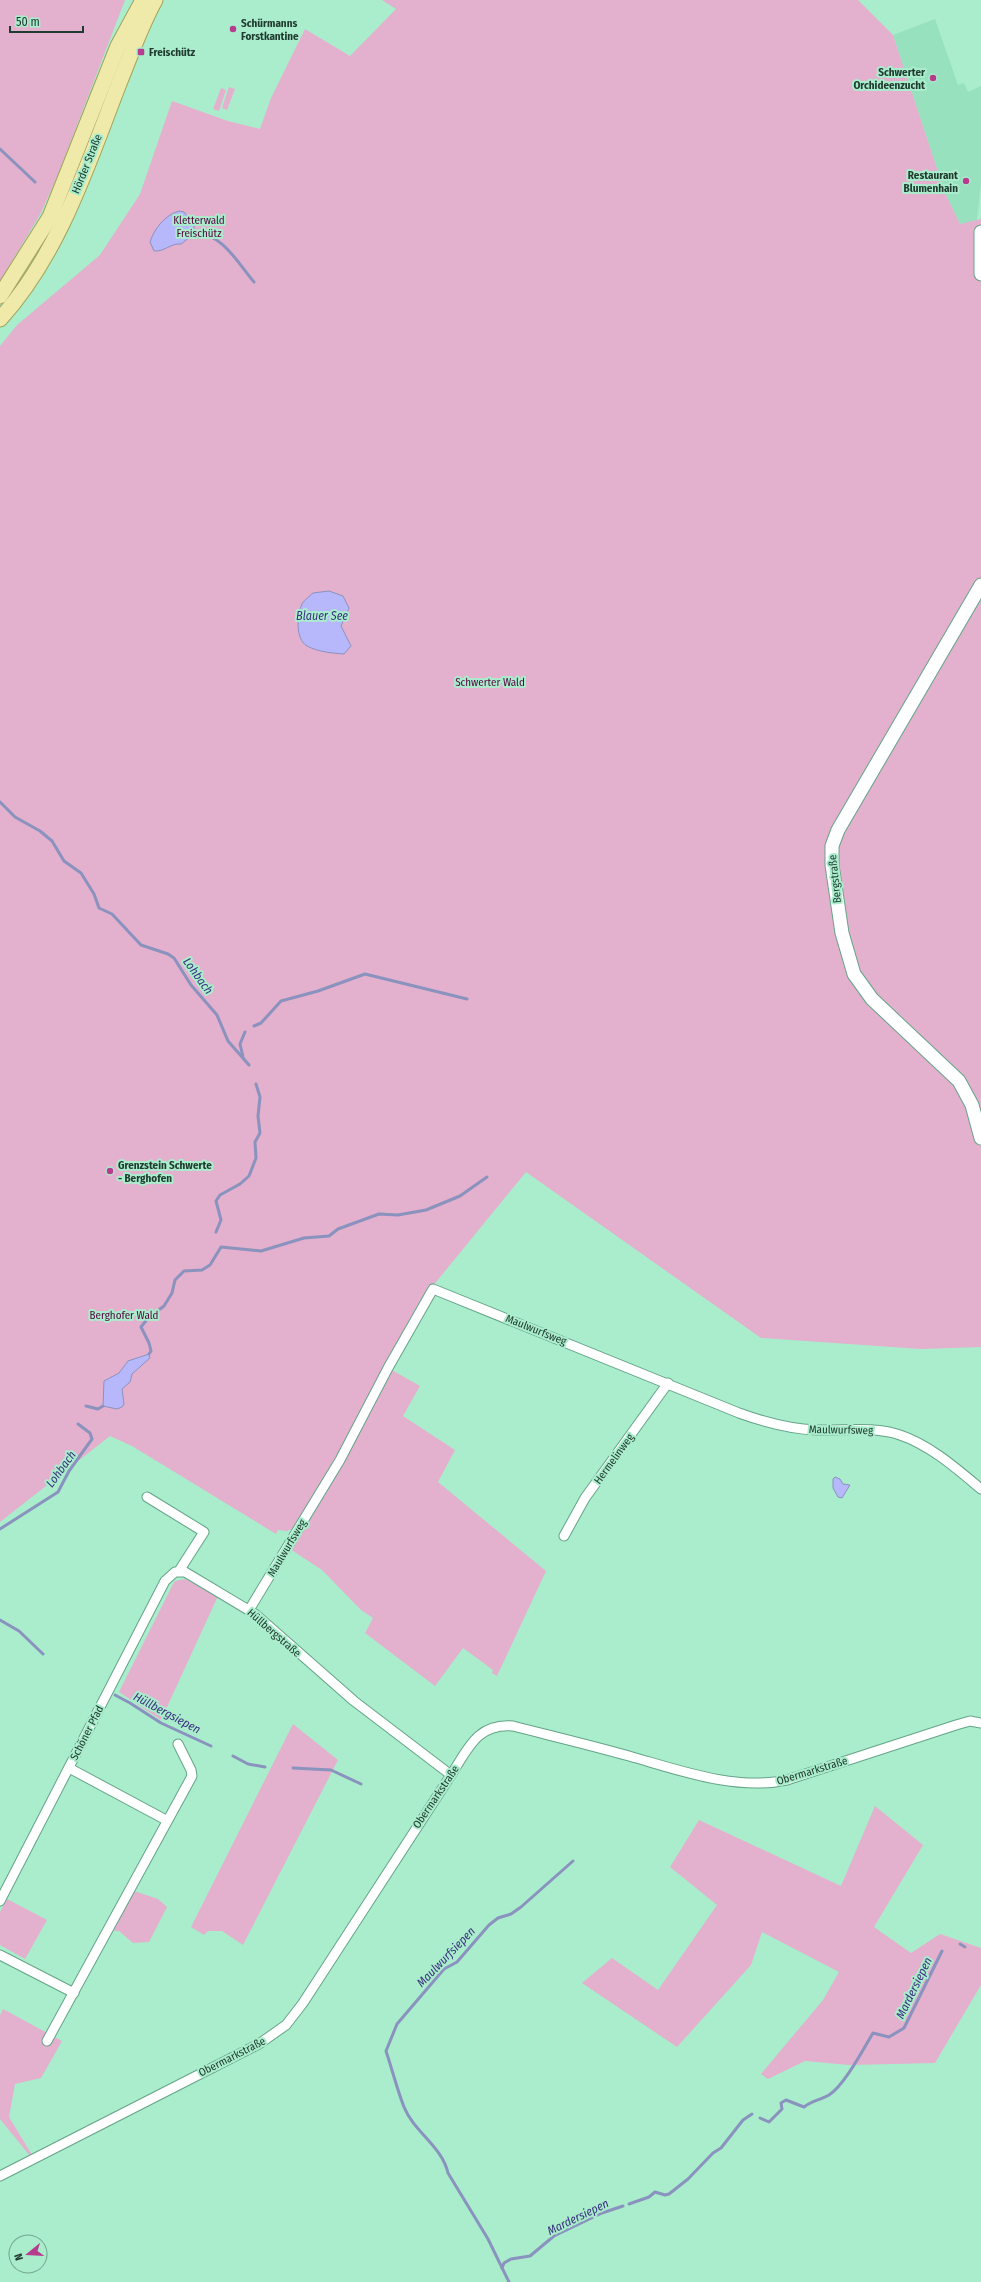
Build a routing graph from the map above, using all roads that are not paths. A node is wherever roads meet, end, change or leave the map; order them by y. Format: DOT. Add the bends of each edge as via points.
graph roads {
  1 [pos="143,0"];
  2 [pos="155,0"];
  3 [pos="981,232"];
  4 [pos="981,274"];
  5 [pos="0,296"];
  6 [pos="0,319"];
  7 [pos="981,585"];
  8 [pos="981,1138"];
  9 [pos="668,1384"];
  10 [pos="981,1489"];
  11 [pos="147,1497"];
  12 [pos="564,1536"];
  13 [pos="180,1571"];
  14 [pos="249,1610"];
  15 [pos="981,1722"];
  16 [pos="178,1744"];
  17 [pos="69,1768"];
  18 [pos="451,1775"];
  19 [pos="166,1820"];
  20 [pos="0,1901"];
  21 [pos="0,1955"];
  22 [pos="74,1993"];
  23 [pos="46,2042"];
  24 [pos="0,2176"];
  1 -- 5 [label="main road, Hörder Straße" via="118,46 50,217"];
  2 -- 6 [label="main road, Hörder Straße" via="132,49 80,183 58,231 26,285"];
  3 -- 4 [label="main road"];
  7 -- 8 [label="main road, Bergstraße" via="838,830 832,853 839,918 854,974 872,999 959,1082 972,1105"];
  9 -- 10 [label="street, Maulwurfsweg" via="739,1413 780,1426 811,1430 869,1430 901,1435 931,1451"];
  9 -- 12 [label="street, Hermelinweg" via="585,1498"];
  9 -- 14 [label="street, Maulwurfsweg" via="433,1289 340,1460"];
  11 -- 13 [label="street" via="204,1532"];
  13 -- 14 [label="street, Hüllbergstraße"];
  13 -- 17 [label="street, Schöner Pfad" via="165,1581"];
  14 -- 18 [label="street, Hüllbergstraße" via="354,1701"];
  15 -- 18 [label="street, Obermarkstraße" via="970,1721 787,1780 766,1783 743,1783 690,1773 574,1741 504,1726 490,1728 481,1733"];
  16 -- 19 [label="street" via="192,1773"];
  17 -- 19 [label="street"];
  17 -- 20 [label="street, Schöner Pfad"];
  18 -- 24 [label="street, Obermarkstraße" via="303,2004 278,2032"];
  19 -- 22 [label="street"];
  21 -- 22 [label="street"];
  22 -- 23 [label="street"];
}
